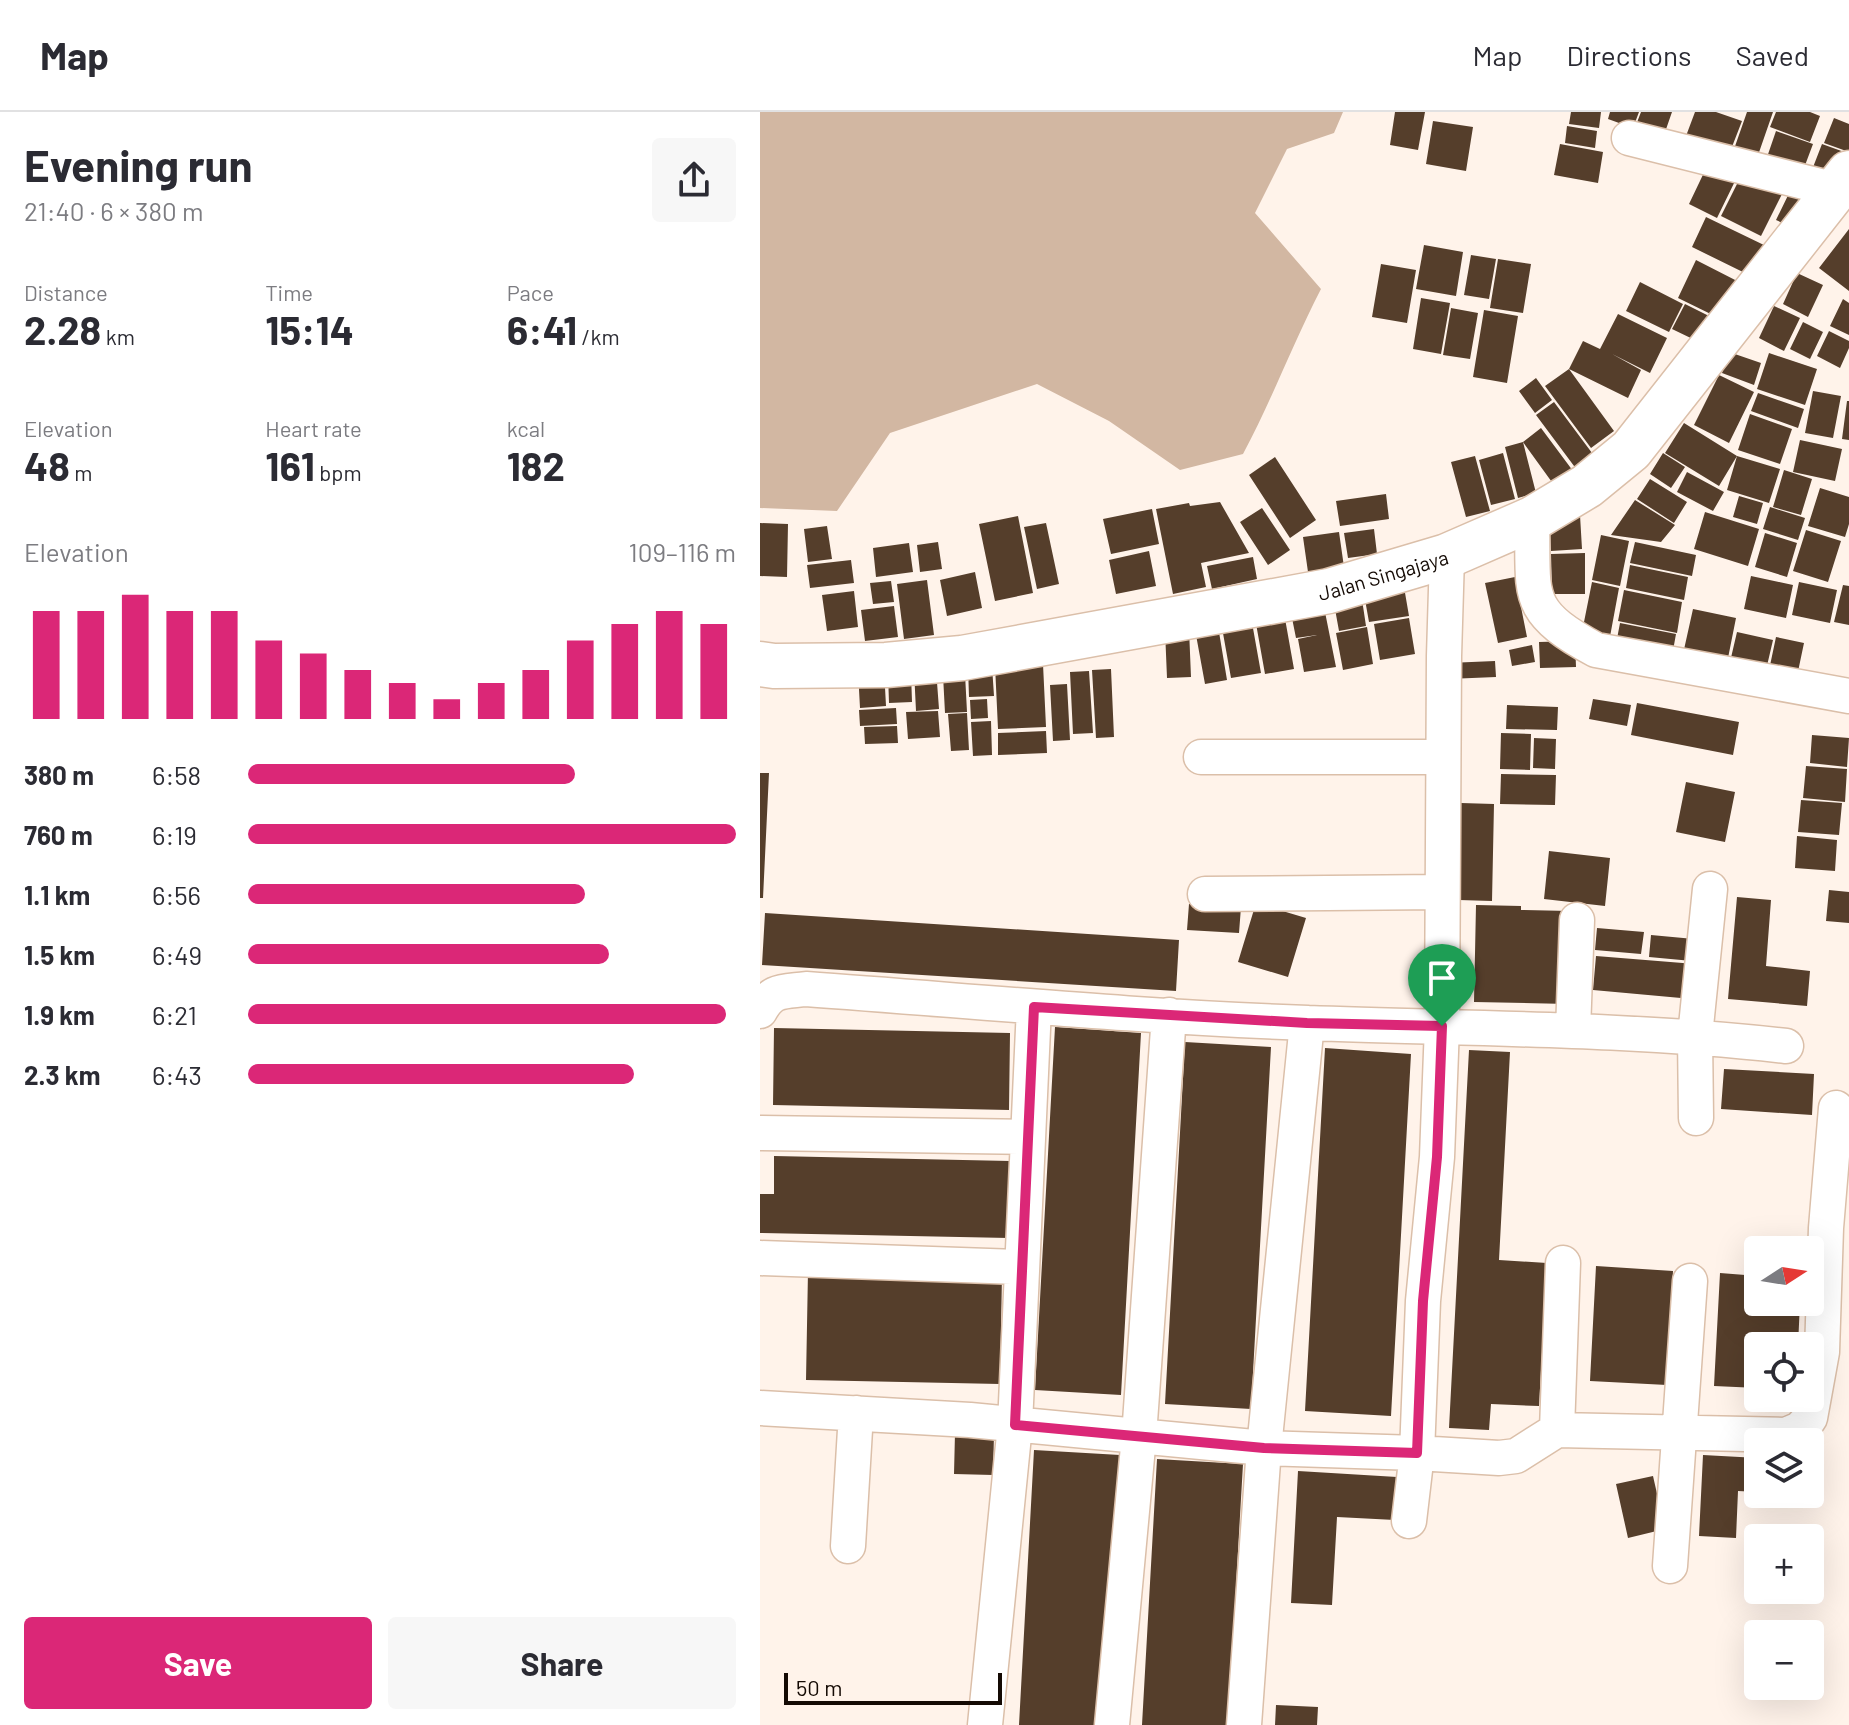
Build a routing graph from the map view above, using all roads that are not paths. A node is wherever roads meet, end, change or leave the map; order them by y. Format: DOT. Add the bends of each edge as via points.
graph roads {
  1 [pos="1629,138"];
  2 [pos="1843,182"];
  3 [pos="1532,519"];
  4 [pos="1447,556"];
  5 [pos="760,664"];
  6 [pos="1849,696"];
  7 [pos="1201,757"];
  8 [pos="1443,757"];
  9 [pos="1710,889"];
  10 [pos="1442,892"];
  11 [pos="1205,894"];
  12 [pos="1577,920"];
  13 [pos="1034,1007"];
  14 [pos="760,1011"];
  15 [pos="1169,1015"];
  16 [pos="1307,1023"];
  17 [pos="1442,1026"];
  18 [pos="1573,1031"];
  19 [pos="1695,1036"];
  20 [pos="1786,1046"];
  21 [pos="1836,1108"];
  22 [pos="1696,1118"];
  23 [pos="760,1133"];
  24 [pos="1028,1137"];
  25 [pos="1838,1228"];
  26 [pos="760,1258"];
  27 [pos="1563,1263"];
  28 [pos="1021,1267"];
  29 [pos="1690,1281"];
  30 [pos="1836,1353"];
  31 [pos="760,1408"];
  32 [pos="856,1413"];
  33 [pos="1015,1425"];
  34 [pos="1557,1430"];
  35 [pos="1680,1431"];
  36 [pos="1139,1436"];
  37 [pos="1264,1448"];
  38 [pos="1417,1453"];
  39 [pos="1409,1521"];
  40 [pos="848,1546"];
  41 [pos="1670,1566"];
  42 [pos="985,1725"];
  43 [pos="1112,1725"];
  44 [pos="1244,1725"];
  1 -- 2 [label="street"];
  2 -- 3 [label="street, Jalan Singajaya" via="1631,450 1587,486"];
  3 -- 4 [label="street, Jalan Singajaya"];
  3 -- 6 [label="street" via="1534,597 1546,617 1575,639 1596,650"];
  4 -- 5 [label="street, Jalan Singajaya" via="1329,591 962,658 886,665"];
  4 -- 8 [label="street"];
  7 -- 8 [label="street"];
  8 -- 10 [label="street"];
  9 -- 19 [label="street"];
  10 -- 11 [label="street"];
  10 -- 17 [label="street"];
  12 -- 18 [label="street"];
  13 -- 14 [label="street" via="806,989 776,993"];
  13 -- 15 [label="street"];
  13 -- 24 [label="street"];
  15 -- 16 [label="street"];
  15 -- 36 [label="street"];
  16 -- 17 [label="street"];
  16 -- 37 [label="street"];
  17 -- 18 [label="street"];
  17 -- 38 [label="street"];
  18 -- 19 [label="street"];
  19 -- 20 [label="street"];
  19 -- 22 [label="street"];
  21 -- 25 [label="street"];
  23 -- 24 [label="street"];
  24 -- 28 [label="street"];
  25 -- 30 [label="street"];
  26 -- 28 [label="street"];
  27 -- 34 [label="street"];
  28 -- 33 [label="street"];
  29 -- 35 [label="street"];
  30 -- 35 [label="street" via="1810,1418 1800,1429 1786,1435"];
  31 -- 32 [label="street"];
  32 -- 33 [label="street"];
  32 -- 40 [label="street"];
  33 -- 36 [label="street"];
  33 -- 42 [label="street"];
  34 -- 35 [label="street"];
  34 -- 38 [label="street" via="1516,1456"];
  35 -- 41 [label="street"];
  36 -- 37 [label="street"];
  36 -- 43 [label="street"];
  37 -- 38 [label="street"];
  37 -- 44 [label="street"];
  38 -- 39 [label="street"];
}
